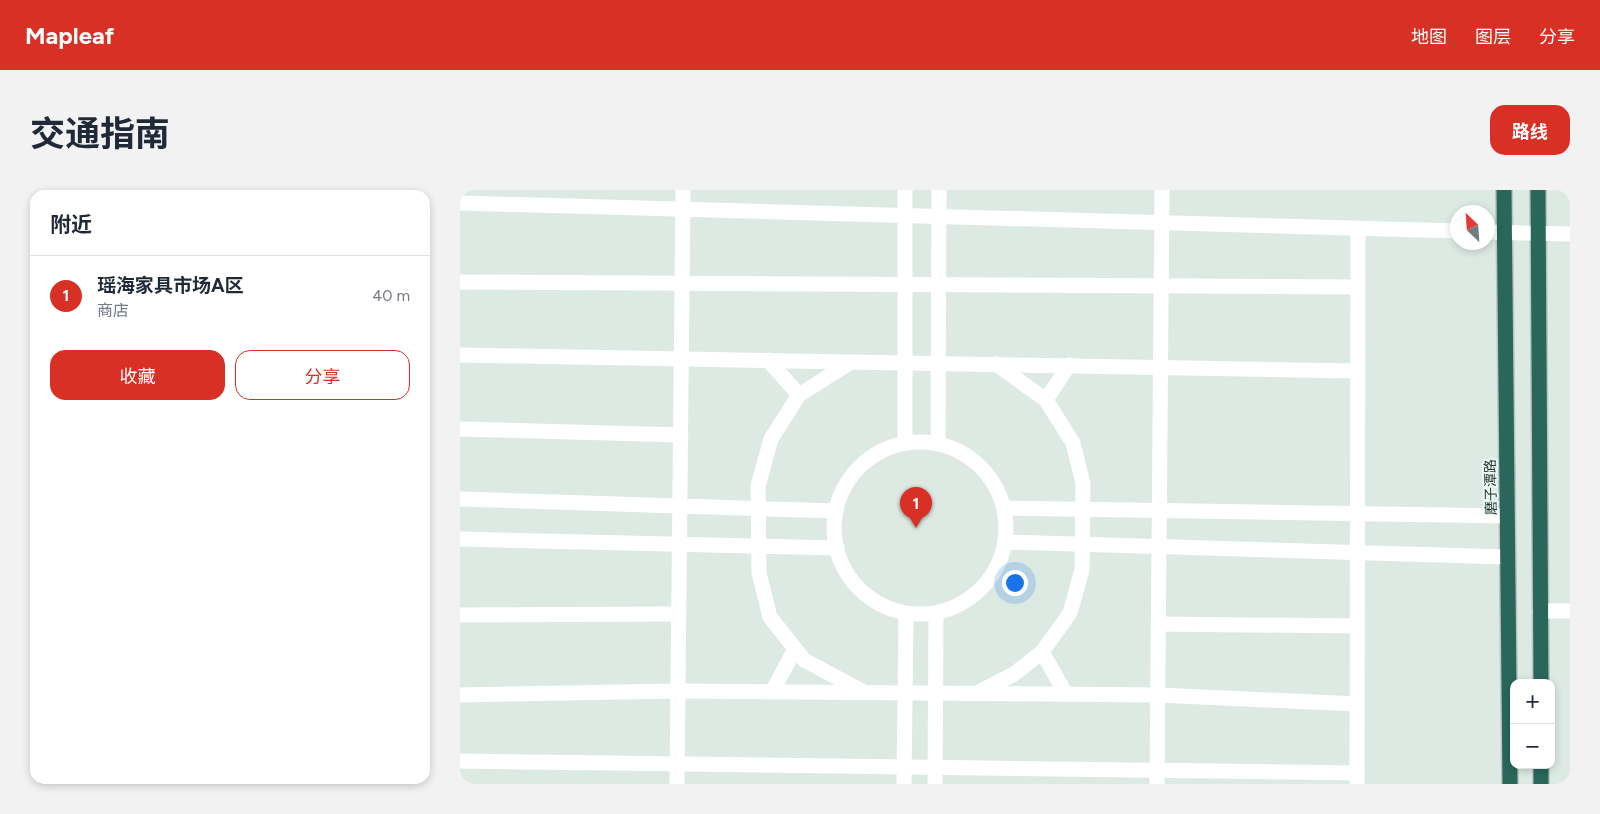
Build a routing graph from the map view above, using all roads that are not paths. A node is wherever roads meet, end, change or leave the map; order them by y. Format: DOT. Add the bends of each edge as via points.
graph roads {
  1 [pos="683,190"];
  2 [pos="905,190"];
  3 [pos="938,190"];
  4 [pos="1162,190"];
  5 [pos="1504,190"];
  6 [pos="1538,190"];
  7 [pos="460,203"];
  8 [pos="683,209"];
  9 [pos="905,216"];
  10 [pos="938,216"];
  11 [pos="1162,223"];
  12 [pos="1358,228"];
  13 [pos="1450,231"];
  14 [pos="1495,232"];
  15 [pos="1504,232"];
  16 [pos="1538,233"];
  17 [pos="1570,234"];
  18 [pos="460,282"];
  19 [pos="682,283"];
  20 [pos="905,284"];
  21 [pos="938,284"];
  22 [pos="1161,286"];
  23 [pos="1358,287"];
  24 [pos="460,355"];
  25 [pos="681,359"];
  26 [pos="768,360"];
  27 [pos="851,362"];
  28 [pos="905,363"];
  29 [pos="938,363"];
  30 [pos="996,364"];
  31 [pos="1069,365"];
  32 [pos="1161,367"];
  33 [pos="1356,371"];
  34 [pos="799,395"];
  35 [pos="1046,400"];
  36 [pos="460,429"];
  37 [pos="681,435"];
  38 [pos="905,444"];
  39 [pos="938,444"];
  40 [pos="460,499"];
  41 [pos="680,506"];
  42 [pos="758,508"];
  43 [pos="1004,508"];
  44 [pos="1083,510"];
  45 [pos="836,511"];
  46 [pos="1160,511"];
  47 [pos="1357,514"];
  48 [pos="1507,516"];
  49 [pos="460,539"];
  50 [pos="1005,542"];
  51 [pos="1082,544"];
  52 [pos="679,545"];
  53 [pos="758,546"];
  54 [pos="1160,546"];
  55 [pos="837,548"];
  56 [pos="1357,552"];
  57 [pos="1507,556"];
  58 [pos="1540,611"];
  59 [pos="1570,611"];
  60 [pos="936,613"];
  61 [pos="678,614"];
  62 [pos="906,614"];
  63 [pos="460,615"];
  64 [pos="1159,624"];
  65 [pos="1357,626"];
  66 [pos="796,649"];
  67 [pos="1042,652"];
  68 [pos="1541,679"];
  69 [pos="678,692"];
  70 [pos="772,692"];
  71 [pos="865,693"];
  72 [pos="905,693"];
  73 [pos="935,693"];
  74 [pos="977,694"];
  75 [pos="1066,694"];
  76 [pos="460,695"];
  77 [pos="1158,695"];
  78 [pos="1357,704"];
  79 [pos="460,761"];
  80 [pos="677,764"];
  81 [pos="904,767"];
  82 [pos="935,768"];
  83 [pos="1541,769"];
  84 [pos="1157,777"];
  85 [pos="1357,779"];
  86 [pos="677,784"];
  87 [pos="904,784"];
  88 [pos="935,784"];
  89 [pos="1510,784"];
  90 [pos="1541,784"];
  1 -- 8 [label="street"];
  2 -- 9 [label="street"];
  3 -- 10 [label="street"];
  4 -- 11 [label="street"];
  5 -- 15 [label="highway, 磨子潭路"];
  6 -- 16 [label="highway"];
  7 -- 8 [label="street"];
  8 -- 9 [label="street"];
  8 -- 19 [label="street"];
  9 -- 10 [label="street"];
  9 -- 20 [label="street"];
  10 -- 11 [label="street"];
  10 -- 21 [label="street"];
  11 -- 12 [label="street"];
  11 -- 22 [label="street"];
  12 -- 13 [label="street"];
  12 -- 23 [label="street"];
  14 -- 15 [label="street"];
  15 -- 16 [label="street"];
  15 -- 48 [label="highway, 磨子潭路"];
  16 -- 17 [label="street"];
  16 -- 58 [label="highway"];
  18 -- 19 [label="street"];
  19 -- 20 [label="street"];
  19 -- 25 [label="street"];
  20 -- 21 [label="street"];
  20 -- 28 [label="street"];
  21 -- 22 [label="street"];
  21 -- 29 [label="street"];
  22 -- 23 [label="street"];
  22 -- 32 [label="street"];
  23 -- 33 [label="street"];
  24 -- 25 [label="street"];
  25 -- 26 [label="street"];
  25 -- 37 [label="street"];
  26 -- 27 [label="street"];
  26 -- 34 [label="street"];
  27 -- 28 [label="street"];
  27 -- 34 [label="street"];
  28 -- 29 [label="street"];
  28 -- 38 [label="street"];
  29 -- 30 [label="street"];
  29 -- 39 [label="street"];
  30 -- 31 [label="street"];
  30 -- 35 [label="street"];
  31 -- 32 [label="street"];
  31 -- 35 [label="street"];
  32 -- 33 [label="street"];
  32 -- 46 [label="street"];
  33 -- 47 [label="street"];
  34 -- 42 [label="street" via="771,440 758,486"];
  35 -- 44 [label="street" via="1073,443 1083,483"];
  36 -- 37 [label="street"];
  37 -- 41 [label="street"];
  38 -- 39 [label="street" via="920,441"];
  38 -- 45 [label="street" via="893,445 868,458 850,478 837,502"];
  39 -- 43 [label="street" via="971,457 991,476"];
  40 -- 41 [label="street"];
  41 -- 42 [label="street"];
  41 -- 52 [label="street"];
  42 -- 45 [label="street"];
  42 -- 53 [label="street"];
  43 -- 44 [label="street"];
  43 -- 50 [label="street" via="1008,527"];
  44 -- 46 [label="street"];
  44 -- 51 [label="street"];
  45 -- 55 [label="street" via="833,529"];
  46 -- 47 [label="street"];
  46 -- 54 [label="street"];
  47 -- 48 [label="street"];
  47 -- 56 [label="street"];
  48 -- 57 [label="highway, 磨子潭路"];
  49 -- 52 [label="street"];
  50 -- 51 [label="street"];
  50 -- 60 [label="street" via="1003,557 988,583 965,603"];
  51 -- 54 [label="street"];
  51 -- 67 [label="street" via="1082,570 1070,614"];
  52 -- 53 [label="street"];
  52 -- 61 [label="street"];
  53 -- 55 [label="street"];
  53 -- 66 [label="street" via="759,573 770,617"];
  54 -- 56 [label="street"];
  54 -- 64 [label="street"];
  55 -- 62 [label="street" via="854,584 877,604"];
  56 -- 57 [label="street"];
  56 -- 65 [label="street"];
  57 -- 89 [label="highway, 磨子潭路"];
  58 -- 59 [label="street"];
  58 -- 68 [label="highway"];
  60 -- 62 [label="street"];
  60 -- 73 [label="street"];
  61 -- 63 [label="street"];
  61 -- 69 [label="street"];
  62 -- 72 [label="street"];
  64 -- 65 [label="street"];
  64 -- 77 [label="street"];
  65 -- 78 [label="street"];
  66 -- 70 [label="street"];
  66 -- 71 [label="street" via="804,660"];
  67 -- 74 [label="street" via="1014,674"];
  67 -- 75 [label="street"];
  69 -- 70 [label="street"];
  69 -- 76 [label="street"];
  69 -- 80 [label="street"];
  70 -- 71 [label="street"];
  71 -- 72 [label="street"];
  72 -- 73 [label="street"];
  72 -- 81 [label="street"];
  73 -- 74 [label="street"];
  73 -- 82 [label="street"];
  74 -- 75 [label="street"];
  75 -- 77 [label="street"];
  77 -- 78 [label="street"];
  77 -- 84 [label="street"];
  78 -- 85 [label="street"];
  79 -- 80 [label="street"];
  80 -- 81 [label="street"];
  80 -- 86 [label="street"];
  81 -- 82 [label="street"];
  81 -- 87 [label="street"];
  82 -- 84 [label="street"];
  82 -- 88 [label="street"];
  83 -- 90 [label="highway"];
  84 -- 85 [label="street"];
}
